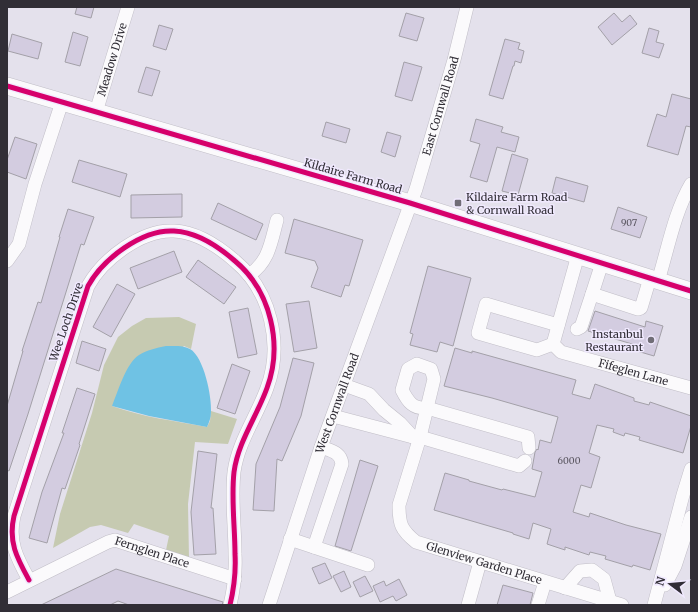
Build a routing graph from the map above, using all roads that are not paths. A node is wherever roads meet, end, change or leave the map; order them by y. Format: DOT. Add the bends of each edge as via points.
graph roads {
  1 [pos="128,7"];
  2 [pos="467,7"];
  3 [pos="7,86"];
  4 [pos="62,102"];
  5 [pos="96,112"];
  6 [pos="691,184"];
  7 [pos="410,203"];
  8 [pos="277,220"];
  9 [pos="578,255"];
  10 [pos="7,261"];
  11 [pos="602,263"];
  12 [pos="249,275"];
  13 [pos="654,279"];
  14 [pos="691,291"];
  15 [pos="592,294"];
  16 [pos="558,325"];
  17 [pos="579,328"];
  18 [pos="552,344"];
  19 [pos="344,385"];
  20 [pos="691,388"];
  21 [pos="333,416"];
  22 [pos="417,437"];
  23 [pos="321,447"];
  24 [pos="691,469"];
  25 [pos="687,496"];
  26 [pos="691,517"];
  27 [pos="290,539"];
  28 [pos="314,547"];
  29 [pos="480,562"];
  30 [pos="368,564"];
  31 [pos="235,579"];
  32 [pos="29,580"];
  33 [pos="545,582"];
  34 [pos="565,588"];
  35 [pos="7,592"];
  36 [pos="616,603"];
  37 [pos="230,605"];
  38 [pos="269,605"];
  39 [pos="468,605"];
  40 [pos="538,605"];
  41 [pos="655,605"];
  1 -- 5 [label="street, Meadow Drive"];
  2 -- 7 [label="street, East Cornwall Road" via="442,105"];
  3 -- 4 [label="main road, Kildaire Farm Road"];
  4 -- 5 [label="main road, Kildaire Farm Road"];
  4 -- 10 [label="street" via="35,184 19,244"];
  5 -- 7 [label="main road, Kildaire Farm Road"];
  6 -- 13 [label="street"];
  7 -- 9 [label="main road, Kildaire Farm Road"];
  7 -- 19 [label="street, West Cornwall Road"];
  8 -- 12 [label="street" via="265,258 260,267"];
  9 -- 11 [label="main road, Kildaire Farm Road"];
  9 -- 16 [label="street"];
  11 -- 13 [label="main road, Kildaire Farm Road"];
  11 -- 15 [label="street"];
  12 -- 31 [label="street, Wee Loch Drive" via="269,312 274,352 267,388 241,447 234,472"];
  12 -- 32 [label="street, Wee Loch Drive" via="228,255 205,241 196,236 173,231 143,237 106,262 93,277 83,300 14,516 11,534 15,552"];
  13 -- 14 [label="main road, Kildaire Farm Road"];
  13 -- 15 [label="street" via="638,310"];
  15 -- 17 [label="street"];
  16 -- 18 [label="street"];
  16 -- 18 [label="street" via="486,304 478,333 536,350"];
  18 -- 20 [label="street, Fifeglen Lane" via="561,352"];
  19 -- 21 [label="street, West Cornwall Road"];
  19 -- 22 [label="street" via="369,394"];
  21 -- 22 [label="street"];
  21 -- 23 [label="street, West Cornwall Road"];
  22 -- 22 [label="street, Glenview Garden Place" via="427,408 528,437 527,454 519,466"];
  22 -- 29 [label="street, Glenview Garden Place" via="399,505 402,528 416,542"];
  23 -- 27 [label="street, West Cornwall Road"];
  23 -- 28 [label="street" via="339,454 342,464"];
  24 -- 25 [label="street"];
  25 -- 41 [label="street"];
  26 -- 41 [label="street" via="675,566"];
  27 -- 28 [label="street"];
  27 -- 38 [label="street, West Cornwall Road"];
  28 -- 30 [label="street"];
  29 -- 33 [label="street, Glenview Garden Place"];
  29 -- 39 [label="street"];
  31 -- 32 [label="street, Fernglen Place" via="115,540"];
  31 -- 37 [label="street, Wee Loch Drive"];
  32 -- 35 [label="street, Fernglen Place"];
  33 -- 34 [label="street, Glenview Garden Place"];
  33 -- 40 [label="street"];
  34 -- 36 [label="street, Glenview Garden Place"];
  34 -- 36 [label="street" via="580,571 592,570 604,579"];
}
